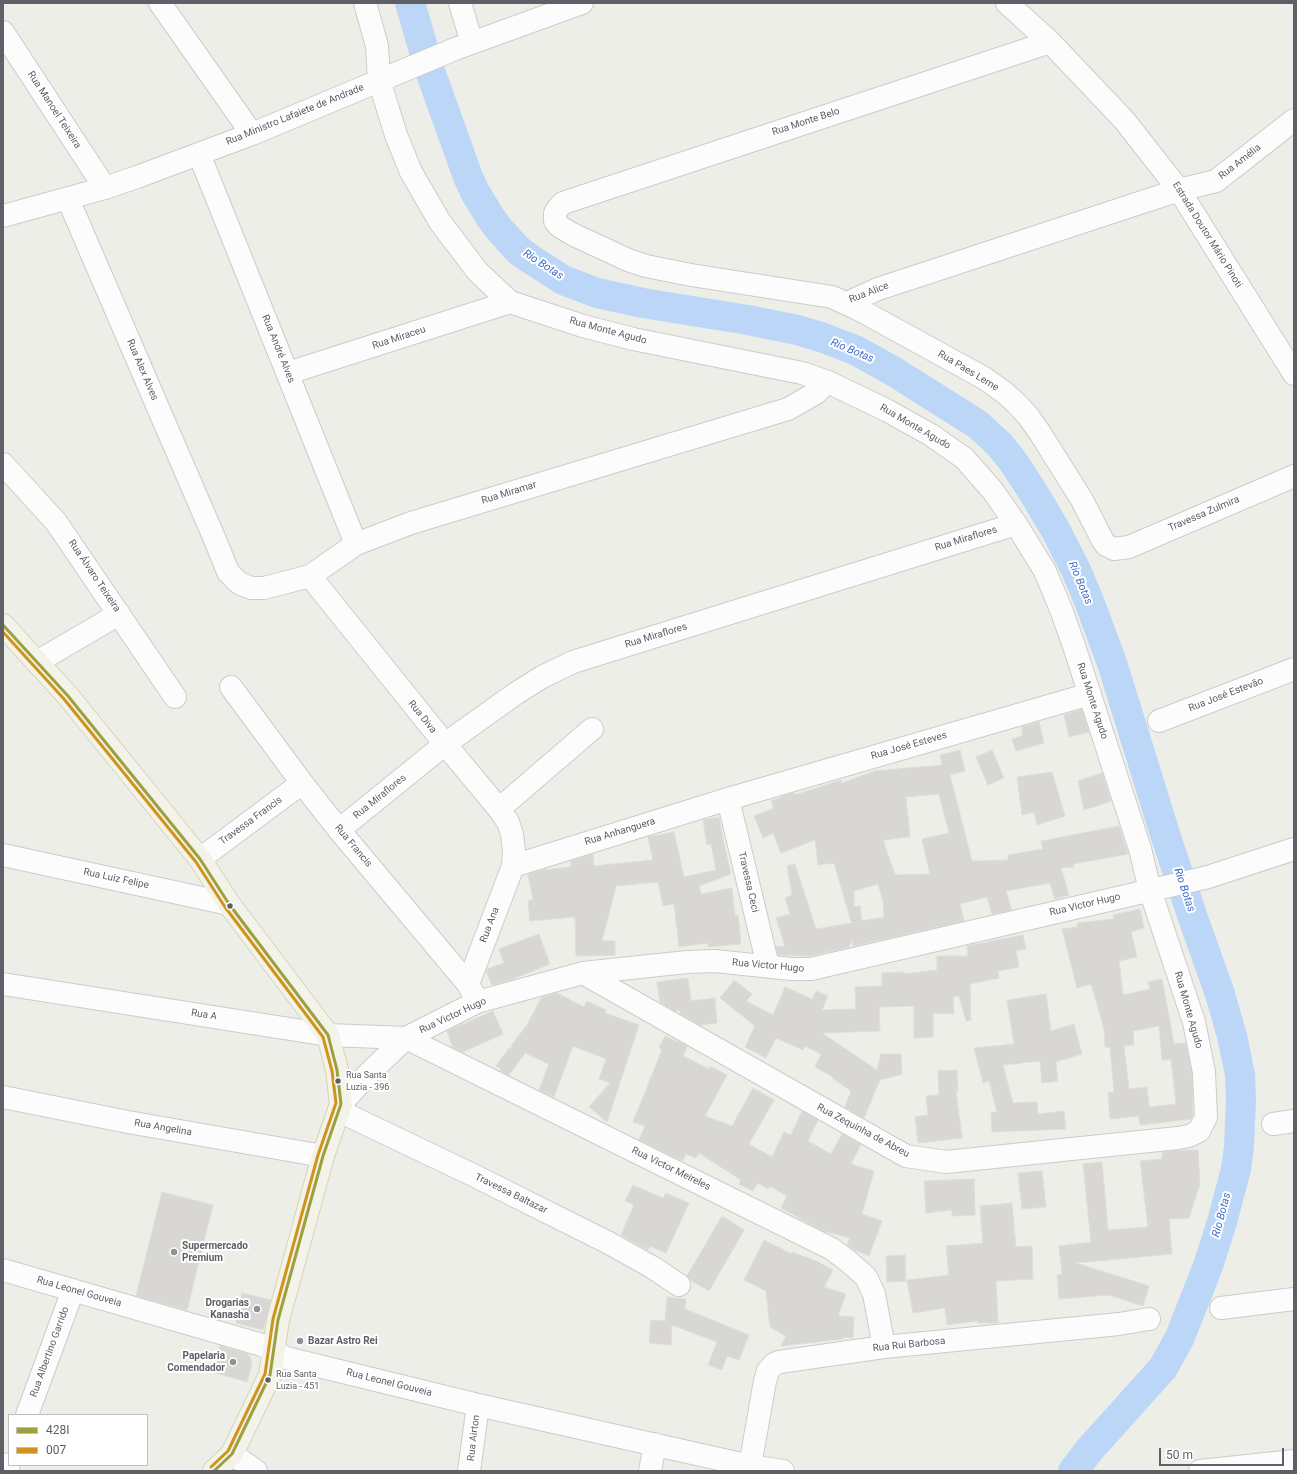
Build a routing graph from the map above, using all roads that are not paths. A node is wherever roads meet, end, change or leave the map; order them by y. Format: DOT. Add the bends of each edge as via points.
graph roads {
  1 [pos="160,3"];
  2 [pos="365,3"];
  3 [pos="460,3"];
  4 [pos="582,3"];
  5 [pos="1007,3"];
  6 [pos="3,32"];
  7 [pos="1050,42"];
  8 [pos="472,43"];
  9 [pos="379,80"];
  10 [pos="1294,120"];
  11 [pos="252,134"];
  12 [pos="199,154"];
  13 [pos="105,188"];
  14 [pos="1179,190"];
  15 [pos="68,199"];
  16 [pos="563,203"];
  17 [pos="3,216"];
  18 [pos="510,302"];
  19 [pos="847,303"];
  20 [pos="288,373"];
  21 [pos="1294,374"];
  22 [pos="828,382"];
  23 [pos="3,464"];
  24 [pos="1294,476"];
  25 [pos="1016,524"];
  26 [pos="216,542"];
  27 [pos="356,544"];
  28 [pos="1114,549"];
  29 [pos="310,576"];
  30 [pos="119,614"];
  31 [pos="3,625"];
  32 [pos="37,662"];
  33 [pos="1294,668"];
  34 [pos="231,687"];
  35 [pos="1090,694"];
  36 [pos="175,697"];
  37 [pos="1159,721"];
  38 [pos="592,729"];
  39 [pos="445,744"];
  40 [pos="302,783"];
  41 [pos="728,799"];
  42 [pos="499,809"];
  43 [pos="339,830"];
  44 [pos="1294,849"];
  45 [pos="3,855"];
  46 [pos="200,859"];
  47 [pos="513,866"];
  48 [pos="1156,889"];
  49 [pos="229,904"];
  50 [pos="768,966"];
  51 [pos="583,973"];
  52 [pos="3,984"];
  53 [pos="473,993"];
  54 [pos="328,1035"];
  55 [pos="406,1038"];
  56 [pos="3,1097"];
  57 [pos="340,1108"];
  58 [pos="1199,1131"];
  59 [pos="323,1156"];
  60 [pos="3,1270"];
  61 [pos="679,1285"];
  62 [pos="73,1290"];
  63 [pos="1294,1299"];
  64 [pos="1221,1308"];
  65 [pos="1149,1319"];
  66 [pos="884,1347"];
  67 [pos="274,1352"];
  68 [pos="478,1405"];
  69 [pos="27,1414"];
  70 [pos="655,1444"];
  71 [pos="232,1454"];
  72 [pos="1294,1461"];
  73 [pos="750,1466"];
  74 [pos="214,1471"];
  75 [pos="256,1471"];
  76 [pos="469,1471"];
  77 [pos="650,1471"];
  78 [pos="782,1471"];
  79 [pos="1200,1471"];
  1 -- 11 [label="street"];
  2 -- 9 [label="street, Rua Monte Agudo" via="377,46"];
  3 -- 8 [label="street"];
  4 -- 8 [label="street, Rua Ministro Lafaiete de Andrade"];
  5 -- 7 [label="street, Estrada Doutor Mário Pinoti"];
  6 -- 13 [label="street, Rua Manoel Teixeira"];
  7 -- 14 [label="street, Estrada Doutor Mário Pinoti" via="1124,120"];
  7 -- 16 [label="street, Rua Monte Belo"];
  8 -- 9 [label="street, Rua Ministro Lafaiete de Andrade"];
  9 -- 11 [label="street, Rua Ministro Lafaiete de Andrade"];
  9 -- 18 [label="street, Rua Monte Agudo" via="396,135 411,172 440,222 478,272"];
  10 -- 14 [label="street, Rua Amélia" via="1216,181"];
  11 -- 12 [label="street, Rua Ministro Lafaiete de Andrade"];
  12 -- 13 [label="street, Rua Ministro Lafaiete de Andrade"];
  12 -- 20 [label="street, Rua André Alves"];
  13 -- 15 [label="street, Rua Ministro Lafaiete de Andrade"];
  14 -- 19 [label="street, Rua Alice" via="878,289"];
  14 -- 21 [label="street, Estrada Doutor Mário Pinoti"];
  15 -- 17 [label="street, Rua Ministro Lafaiete de Andrade"];
  15 -- 26 [label="street, Rua Alex Alves"];
  16 -- 19 [label="street, Rua Alice" via="555,213 555,220 559,226 586,242 628,260 691,275 832,297"];
  18 -- 20 [label="street, Rua Miraceu"];
  18 -- 22 [label="street, Rua Monte Agudo" via="627,338 802,373"];
  19 -- 28 [label="street, Rua Paes Leme" via="984,378 1017,404 1040,433 1066,474 1103,541"];
  20 -- 27 [label="street, Rua André Alves"];
  22 -- 25 [label="street, Rua Monte Agudo" via="895,414 932,435 964,458 993,491"];
  22 -- 27 [label="street, Rua Miramar" via="816,393 788,408 411,523"];
  23 -- 30 [label="street, Rua Álvaro Teixeira" via="56,522"];
  24 -- 28 [label="street, Travessa Zulmira" via="1130,547"];
  25 -- 35 [label="street, Rua Monte Agudo" via="1053,588"];
  25 -- 39 [label="street, Rua Miraflores" via="573,662 515,694"];
  26 -- 29 [label="street, Rua Miramar" via="228,572 239,583 251,588 264,588"];
  27 -- 29 [label="street, Rua Miramar"];
  29 -- 39 [label="street, Rua Diva"];
  30 -- 32 [label="street"];
  30 -- 36 [label="street, Rua Álvaro Teixeira"];
  31 -- 32 [label="main road"];
  32 -- 46 [label="main road" via="68,696"];
  33 -- 37 [label="street, Rua José Estevão"];
  34 -- 40 [label="street, Rua Francis"];
  35 -- 41 [label="street, Rua José Esteves"];
  35 -- 48 [label="street, Rua Monte Agudo" via="1140,849"];
  38 -- 42 [label="street"];
  39 -- 42 [label="street, Rua Diva"];
  39 -- 43 [label="street, Rua Miraflores"];
  40 -- 43 [label="street, Rua Francis"];
  40 -- 46 [label="street, Travessa Francis"];
  41 -- 47 [label="street, Rua Anhanguera"];
  41 -- 50 [label="street, Travessa Ceci"];
  42 -- 47 [label="street, Rua Diva" via="512,834"];
  43 -- 53 [label="street, Rua Francis"];
  44 -- 48 [label="street, Rua Victor Hugo" via="1216,875"];
  45 -- 49 [label="street, Rua Luiz Felipe"];
  46 -- 49 [label="main road"];
  47 -- 53 [label="street, Rua Ana"];
  48 -- 50 [label="street, Rua Victor Hugo" via="811,969"];
  48 -- 58 [label="street, Rua Monte Agudo" via="1197,1037 1204,1072 1206,1117"];
  49 -- 54 [label="main road"];
  50 -- 51 [label="street, Rua Victor Hugo" via="715,961 687,962"];
  51 -- 53 [label="street, Rua Victor Hugo"];
  51 -- 58 [label="street, Rua Zequinha de Abreu" via="906,1156 946,1162 1178,1138"];
  52 -- 54 [label="street, Rua A"];
  53 -- 55 [label="street, Rua Victor Hugo"];
  54 -- 55 [label="street, Rua A"];
  54 -- 57 [label="main road" via="337,1070"];
  55 -- 57 [label="street, Rua Victor Hugo" via="369,1073"];
  55 -- 66 [label="street, Rua Victor Meireles" via="832,1249 866,1277 874,1294"];
  56 -- 59 [label="street, Rua Angelina"];
  57 -- 59 [label="main road"];
  57 -- 61 [label="street, Travessa Baltazar" via="607,1242"];
  59 -- 67 [label="main road" via="278,1320"];
  60 -- 62 [label="street, Rua Leonel Gouveia"];
  62 -- 67 [label="street, Rua Leonel Gouveia" via="262,1345"];
  62 -- 69 [label="street, Rua Albertino Garrido"];
  63 -- 64 [label="street"];
  65 -- 66 [label="street, Rua Rui Barbosa"];
  66 -- 73 [label="street, Rua Rui Barbosa" via="774,1364 768,1371 765,1381"];
  67 -- 68 [label="street, Rua Leonel Gouveia" via="286,1358"];
  67 -- 71 [label="main road" via="270,1375"];
  68 -- 70 [label="street, Rua Leonel Gouveia"];
  68 -- 76 [label="street, Rua Airton"];
  70 -- 73 [label="street, Rua Leonel Gouveia"];
  70 -- 77 [label="street"];
  71 -- 74 [label="main road"];
  71 -- 75 [label="street"];
  72 -- 79 [label="street"];
  73 -- 78 [label="street, Rua Leonel Gouveia"];
}
